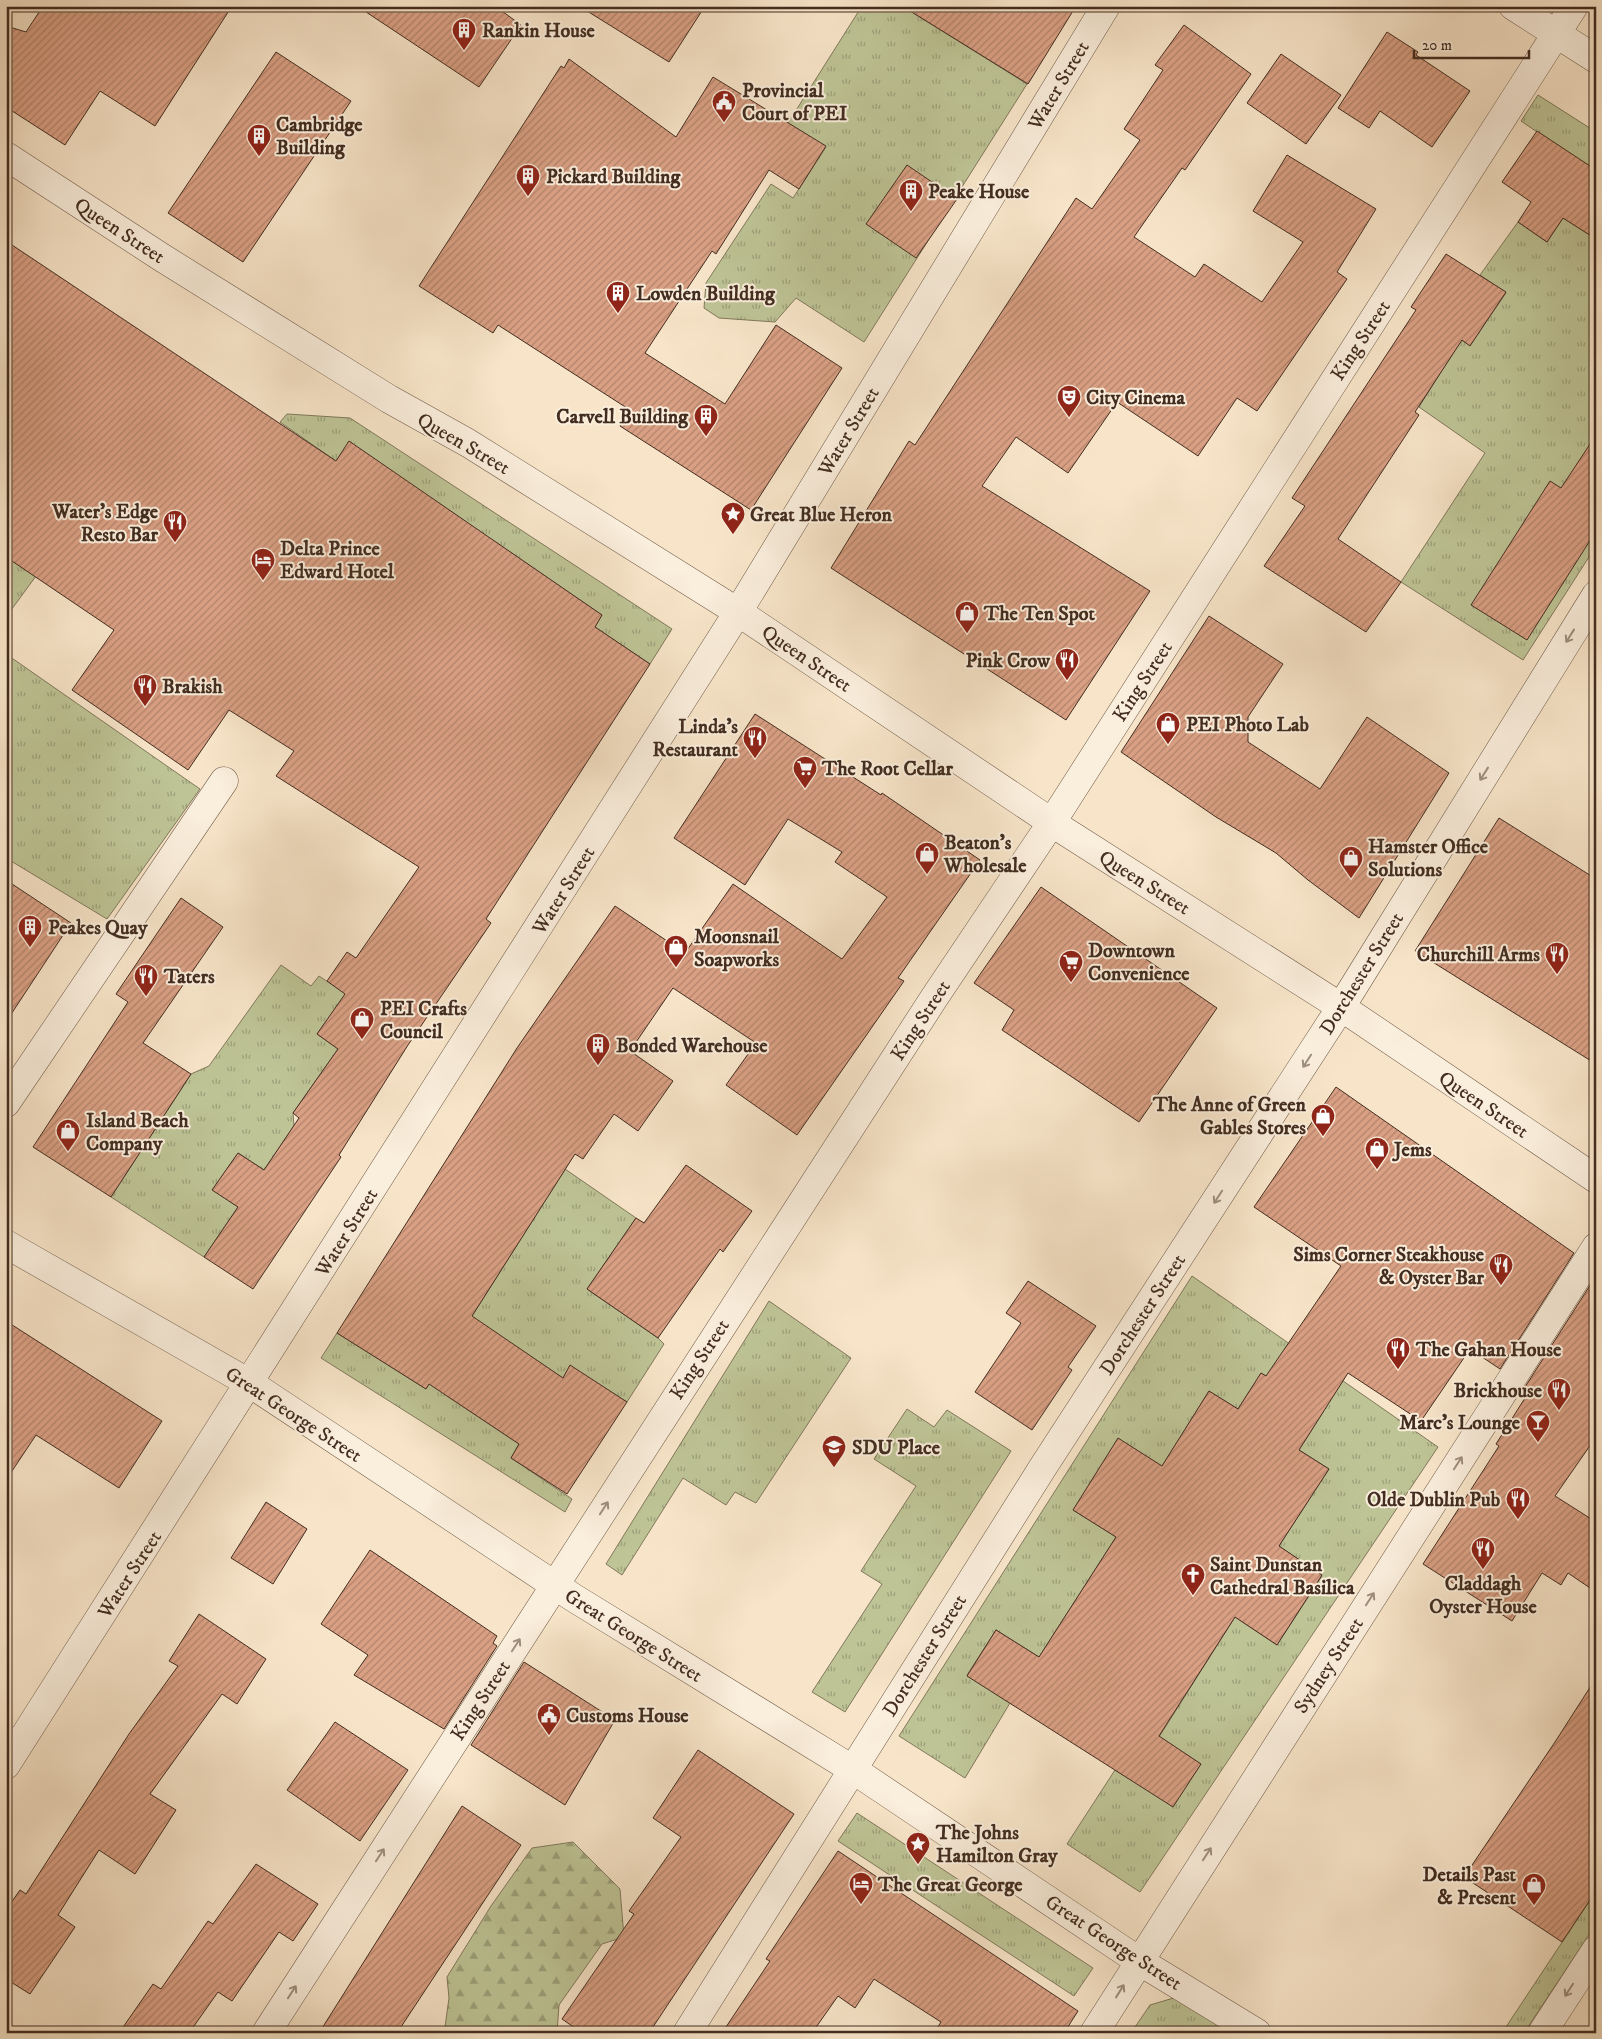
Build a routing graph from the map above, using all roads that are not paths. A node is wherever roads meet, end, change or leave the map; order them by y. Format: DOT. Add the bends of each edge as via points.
graph roads {
  1 [pos="1106,6"];
  2 [pos="1513,6"];
  3 [pos="1574,6"];
  4 [pos="1556,33"];
  5 [pos="1596,59"];
  6 [pos="6,156"];
  7 [pos="1596,595"];
  8 [pos="738,612"];
  9 [pos="224,781"];
  10 [pos="1052,822"];
  11 [pos="1341,1008"];
  12 [pos="6,1103"];
  13 [pos="1596,1179"];
  14 [pos="6,1244"];
  15 [pos="1596,1247"];
  16 [pos="250,1384"];
  17 [pos="554,1586"];
  18 [pos="6,1765"];
  19 [pos="852,1769"];
  20 [pos="1596,1950"];
  21 [pos="1139,1961"];
  22 [pos="266,2033"];
  23 [pos="688,2033"];
  24 [pos="1094,2033"];
  25 [pos="1257,2033"];
  26 [pos="1542,2033"];
  1 -- 8 [label="street, Water Street"];
  2 -- 4 [label="street"];
  3 -- 4 [label="street, King Street"];
  4 -- 5 [label="street"];
  4 -- 10 [label="street, King Street"];
  6 -- 8 [label="street, Queen Street" via="380,394 468,443"];
  7 -- 11 [label="street, Dorchester Street, one-way"];
  8 -- 10 [label="street, Queen Street"];
  8 -- 16 [label="street, Water Street"];
  9 -- 12 [label="street"];
  10 -- 11 [label="street, Queen Street"];
  17 -- 10 [label="street, King Street, one-way" via="923,1014"];
  11 -- 13 [label="street, Queen Street"];
  11 -- 19 [label="street, Dorchester Street, one-way" via="1043,1467"];
  14 -- 16 [label="street, Great George Street"];
  21 -- 15 [label="street, Sydney Street, one-way"];
  16 -- 17 [label="street, Great George Street"];
  16 -- 18 [label="street, Water Street"];
  17 -- 19 [label="street, Great George Street"];
  22 -- 17 [label="street, King Street, one-way"];
  19 -- 21 [label="street, Great George Street"];
  19 -- 23 [label="street, Dorchester Street"];
  20 -- 26 [label="street, one-way"];
  24 -- 21 [label="street, Sydney Street, one-way"];
  21 -- 25 [label="street, Great George Street"];
}
